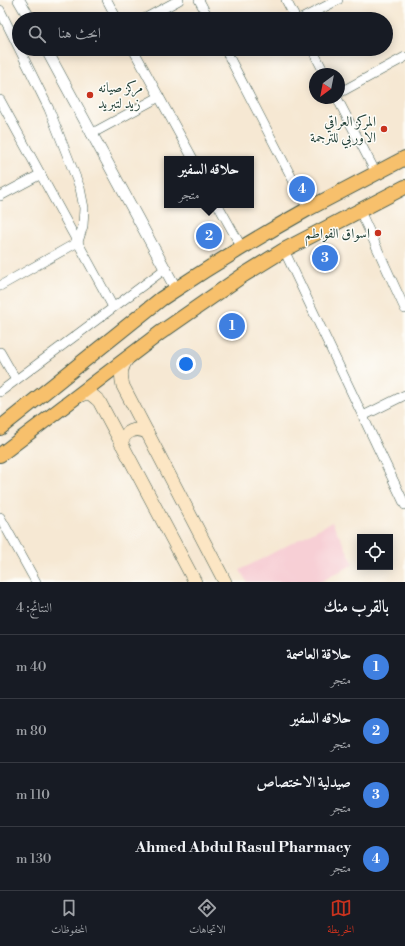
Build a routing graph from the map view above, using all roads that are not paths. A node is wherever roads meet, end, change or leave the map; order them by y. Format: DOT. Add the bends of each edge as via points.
graph roads {
  1 [pos="19,0"];
  2 [pos="107,0"];
  3 [pos="179,0"];
  4 [pos="199,0"];
  5 [pos="286,0"];
  6 [pos="338,0"];
  7 [pos="0,10"];
  8 [pos="26,12"];
  9 [pos="113,12"];
  10 [pos="157,12"];
  11 [pos="205,12"];
  12 [pos="292,12"];
  13 [pos="315,12"];
  14 [pos="12,35"];
  15 [pos="22,56"];
  16 [pos="50,56"];
  17 [pos="137,56"];
  18 [pos="229,56"];
  19 [pos="316,56"];
  20 [pos="405,57"];
  21 [pos="322,68"];
  22 [pos="345,90"];
  23 [pos="159,97"];
  24 [pos="1,104"];
  25 [pos="340,104"];
  26 [pos="91,134"];
  27 [pos="191,156"];
  28 [pos="405,158"];
  29 [pos="376,173"];
  30 [pos="41,174"];
  31 [pos="405,187"];
  32 [pos="0,196"];
  33 [pos="220,208"];
  34 [pos="308,209"];
  35 [pos="360,211"];
  36 [pos="78,242"];
  37 [pos="242,248"];
  38 [pos="284,250"];
  39 [pos="165,269"];
  40 [pos="0,286"];
  41 [pos="176,289"];
  42 [pos="113,307"];
  43 [pos="405,309"];
  44 [pos="0,352"];
  45 [pos="128,358"];
  46 [pos="16,380"];
  47 [pos="0,392"];
  48 [pos="405,395"];
  49 [pos="79,396"];
  50 [pos="363,416"];
  51 [pos="1,425"];
  52 [pos="147,432"];
  53 [pos="121,443"];
  54 [pos="0,455"];
  55 [pos="404,502"];
  56 [pos="0,517"];
  57 [pos="36,582"];
  58 [pos="195,582"];
  59 [pos="225,582"];
  1 -- 8 [label="street"];
  2 -- 9 [label="street"];
  3 -- 10 [label="street"];
  4 -- 11 [label="street"];
  5 -- 12 [label="street"];
  6 -- 13 [label="street"];
  7 -- 14 [label="street"];
  15 -- 36 [label="street" via="48,109 80,188 84,208 83,226"];
  16 -- 26 [label="street"];
  17 -- 23 [label="street"];
  18 -- 34 [label="street"];
  19 -- 21 [label="street"];
  20 -- 22 [label="street"];
  23 -- 26 [label="street"];
  23 -- 27 [label="street"];
  24 -- 30 [label="street"];
  25 -- 29 [label="street"];
  26 -- 39 [label="street"];
  28 -- 29 [label="main road"];
  29 -- 34 [label="main road"];
  30 -- 32 [label="street"];
  30 -- 36 [label="street"];
  31 -- 35 [label="main road"];
  33 -- 37 [label="street"];
  34 -- 37 [label="main road"];
  35 -- 38 [label="main road"];
  35 -- 43 [label="street"];
  36 -- 40 [label="street"];
  36 -- 42 [label="street"];
  37 -- 41 [label="main road"];
  38 -- 45 [label="main road" via="190,311"];
  38 -- 50 [label="street"];
  39 -- 41 [label="street"];
  39 -- 42 [label="street"];
  41 -- 51 [label="main road"];
  42 -- 46 [label="street"];
  44 -- 46 [label="street"];
  45 -- 49 [label="main road"];
  45 -- 52 [label="main road" via="120,377"];
  46 -- 47 [label="street"];
  48 -- 50 [label="street"];
  49 -- 53 [label="main road" via="85,393 99,401"];
  49 -- 54 [label="main road"];
  50 -- 55 [label="street"];
  52 -- 53 [label="main road" via="131,430"];
  52 -- 59 [label="main road"];
  53 -- 58 [label="main road"];
  56 -- 57 [label="street"];
}
